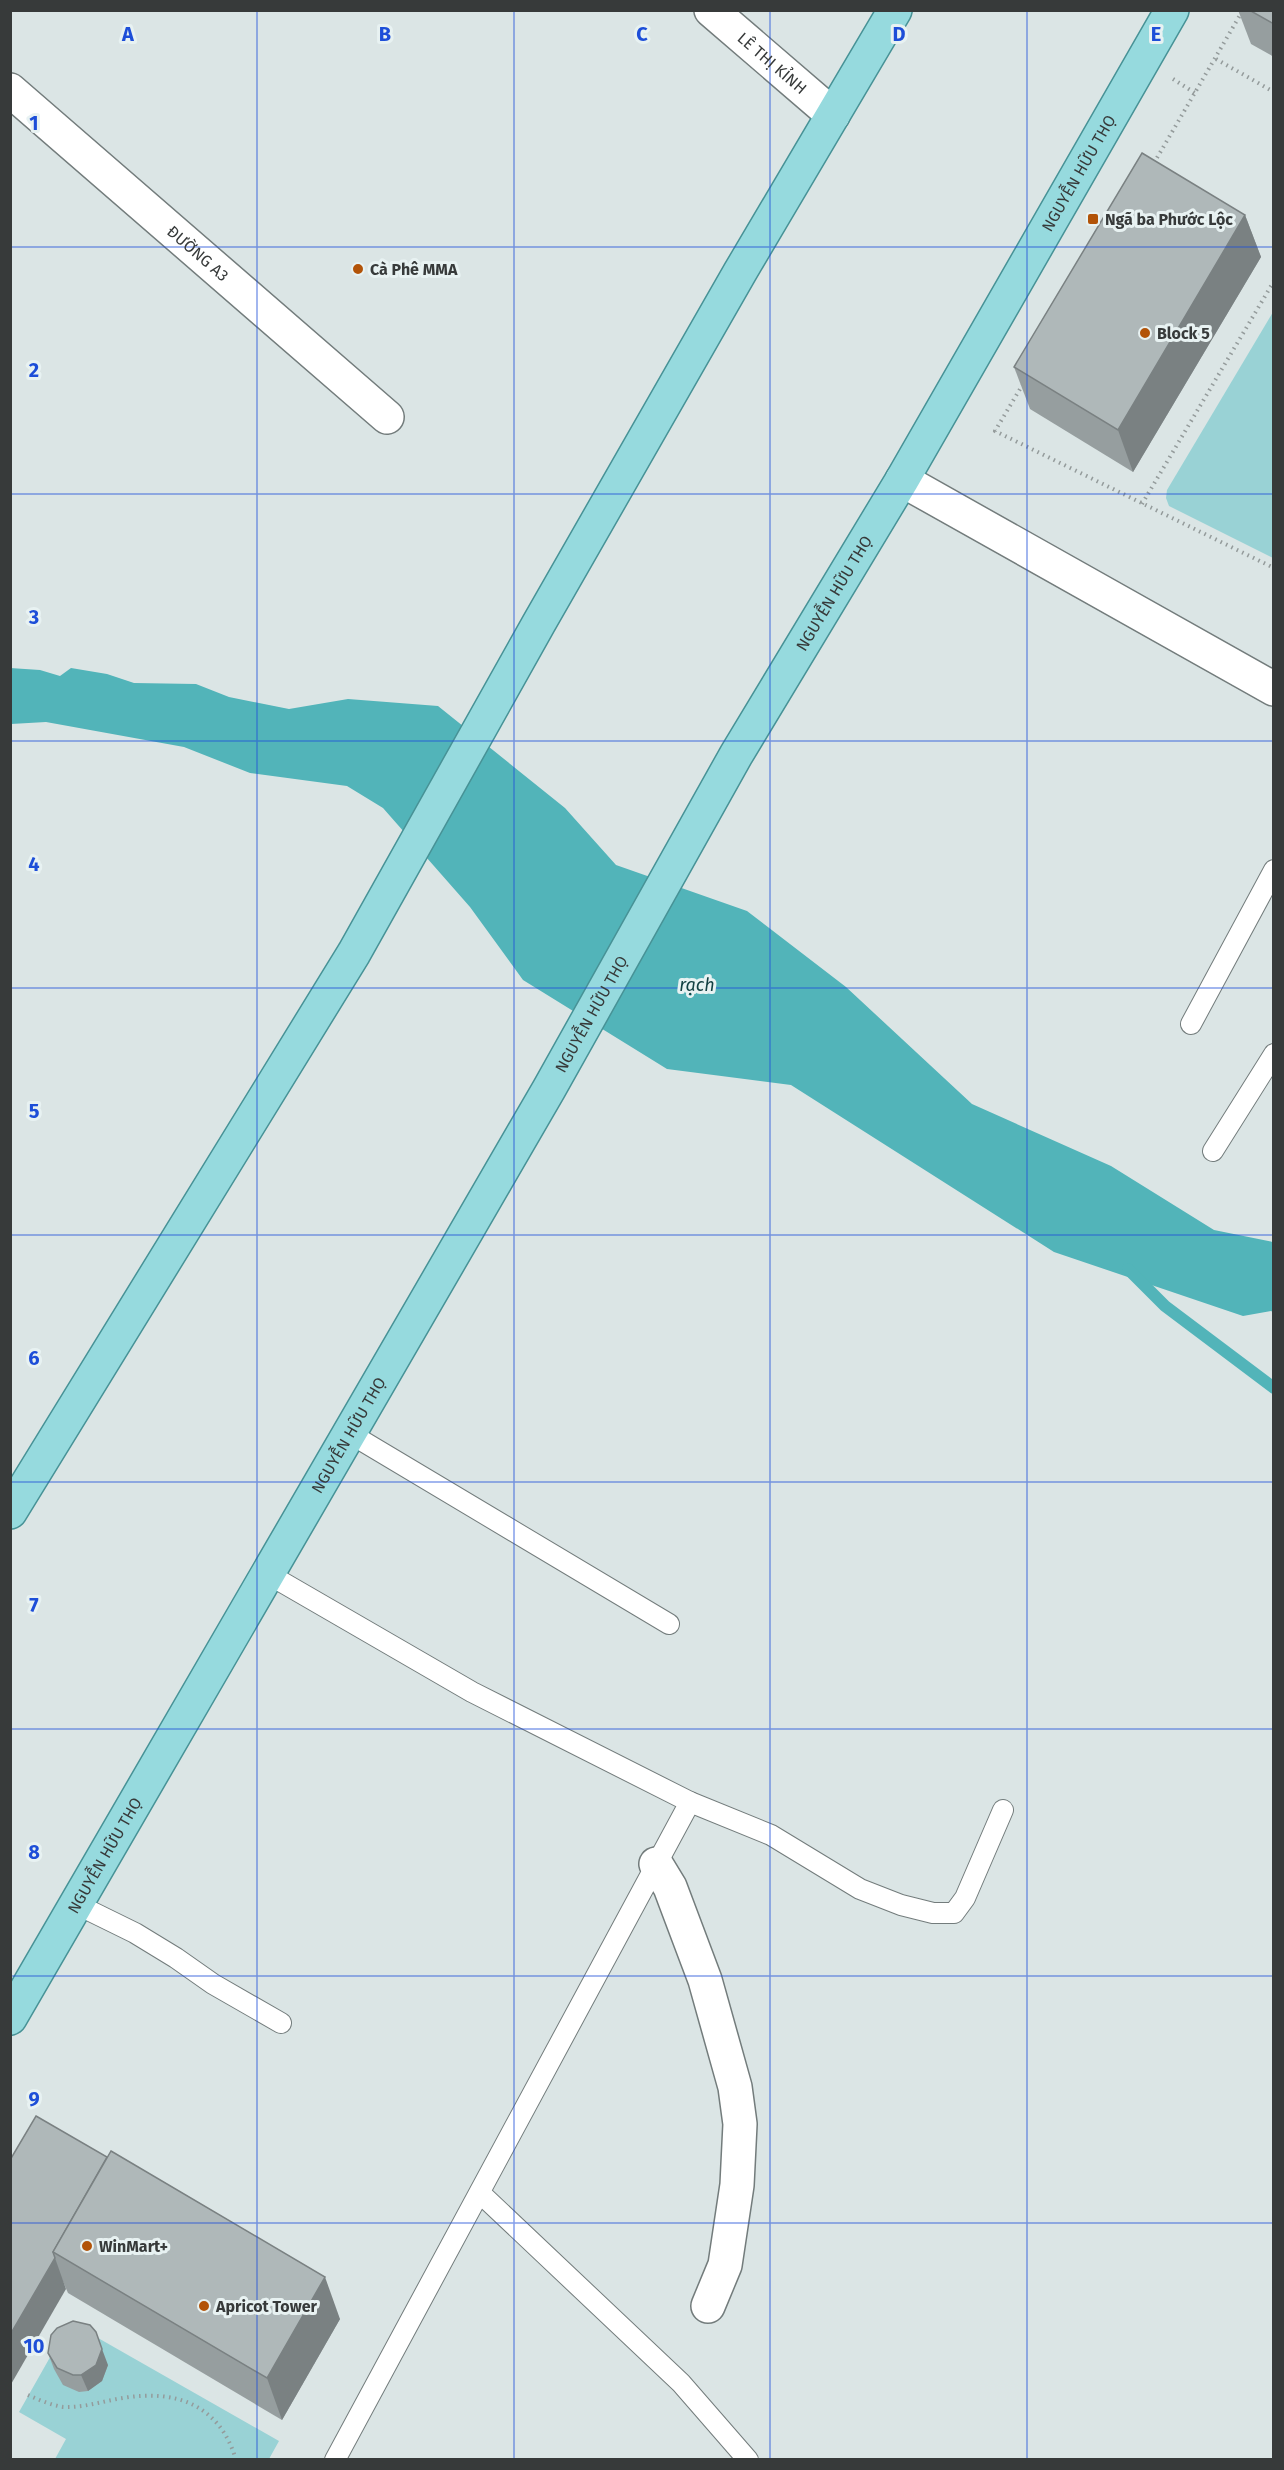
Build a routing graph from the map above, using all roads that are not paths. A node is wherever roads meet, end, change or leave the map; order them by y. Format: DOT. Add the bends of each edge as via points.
graph roads {
  1 [pos="711,10"];
  2 [pos="895,10"];
  3 [pos="1172,10"];
  4 [pos="10,90"];
  5 [pos="833,115"];
  6 [pos="387,417"];
  7 [pos="902,480"];
  8 [pos="1274,689"];
  9 [pos="1274,870"];
  10 [pos="1191,1024"];
  11 [pos="1274,1054"];
  12 [pos="1213,1151"];
  13 [pos="350,1433"];
  14 [pos="10,1512"];
  15 [pos="268,1574"];
  16 [pos="669,1624"];
  17 [pos="690,1802"];
  18 [pos="1003,1810"];
  19 [pos="656,1864"];
  20 [pos="78,1905"];
  21 [pos="10,2018"];
  22 [pos="280,2023"];
  23 [pos="480,2193"];
  24 [pos="708,2306"];
  25 [pos="335,2460"];
  26 [pos="748,2460"];
  1 -- 5 [label="street, LÊ THỊ KỈNH"];
  2 -- 5 [label="main road"];
  3 -- 7 [label="main road, NGUYỄN HỮU THỌ"];
  4 -- 6 [label="street, ĐƯỜNG A3"];
  5 -- 14 [label="main road" via="539,623 354,953"];
  7 -- 8 [label="street"];
  7 -- 13 [label="main road, NGUYỄN HỮU THỌ" via="736,755"];
  9 -- 10 [label="lane"];
  11 -- 12 [label="lane"];
  13 -- 15 [label="main road, NGUYỄN HỮU THỌ"];
  13 -- 16 [label="lane"];
  15 -- 17 [label="lane" via="472,1692"];
  15 -- 20 [label="main road, NGUYỄN HỮU THỌ"];
  17 -- 18 [label="lane" via="771,1836 860,1889 902,1905 946,1915 954,1913 965,1898"];
  17 -- 19 [label="lane"];
  19 -- 23 [label="lane"];
  19 -- 24 [label="street" via="670,1887 705,1980 727,2050 738,2105 736,2197 725,2265"];
  20 -- 21 [label="main road, NGUYỄN HỮU THỌ"];
  20 -- 22 [label="lane" via="135,1933"];
  23 -- 25 [label="lane"];
  23 -- 26 [label="lane" via="681,2383"];
}
